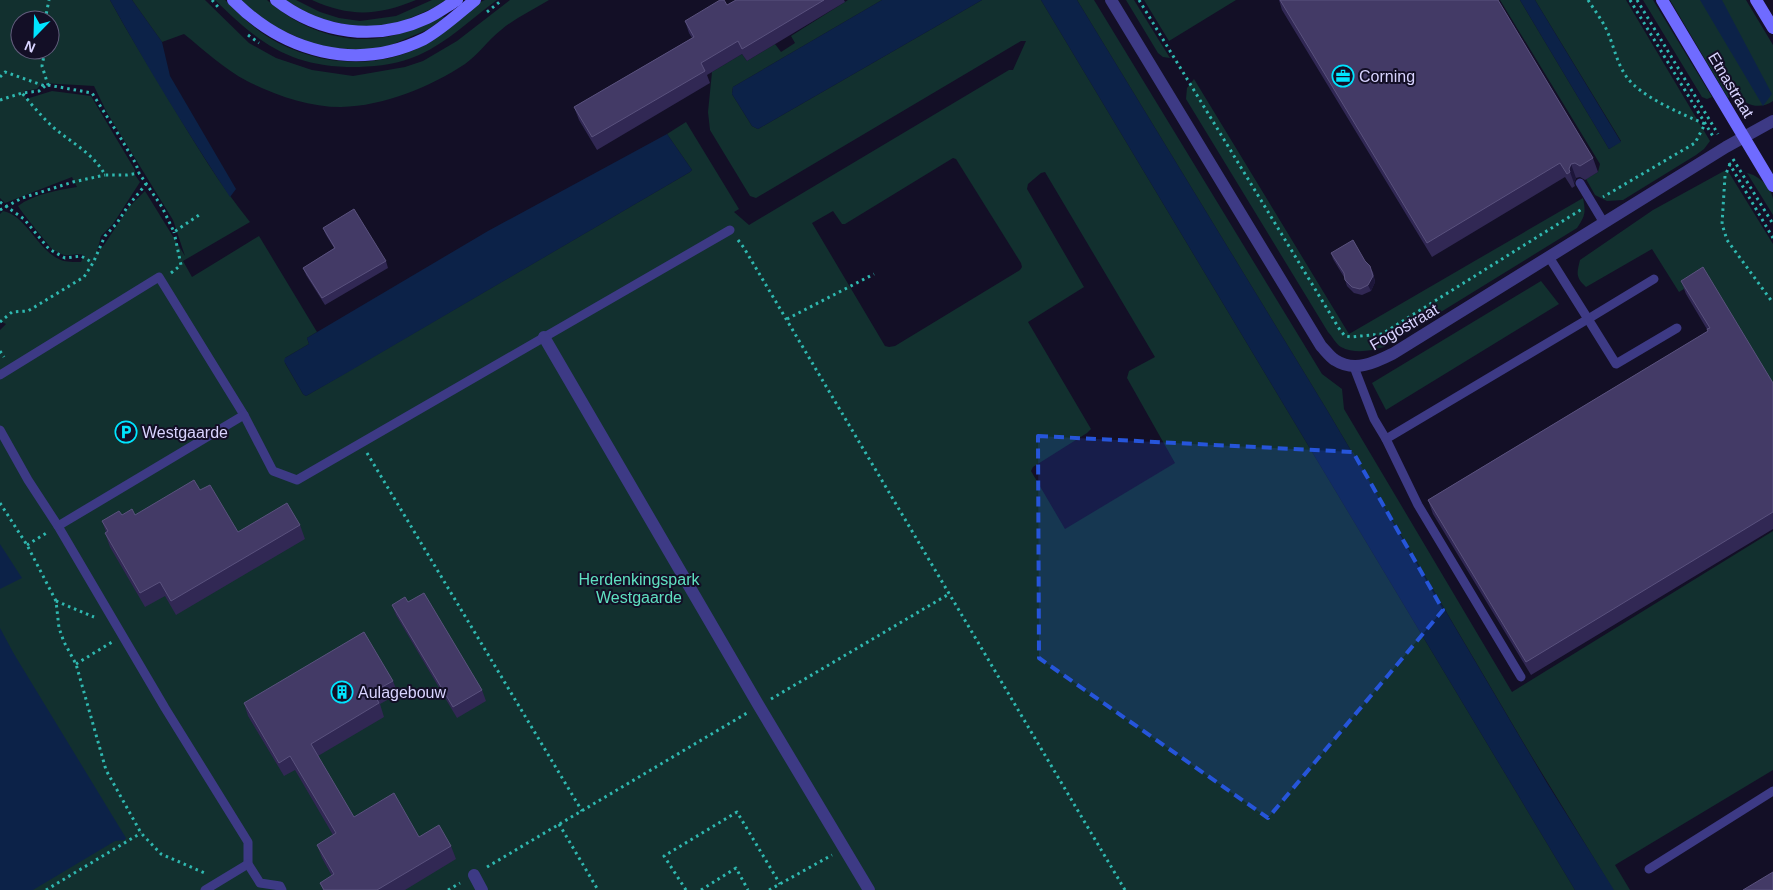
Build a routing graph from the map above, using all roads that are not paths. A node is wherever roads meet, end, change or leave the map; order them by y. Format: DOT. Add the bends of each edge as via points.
graph roads {
  1 [pos="233,0"];
  2 [pos="276,0"];
  3 [pos="457,0"];
  4 [pos="475,0"];
  5 [pos="1111,0"];
  6 [pos="1662,0"];
  7 [pos="1756,0"];
  8 [pos="1773,28"];
  9 [pos="1773,121"];
  10 [pos="1744,137"];
  11 [pos="1580,183"];
  12 [pos="1773,186"];
  13 [pos="1604,223"];
  14 [pos="730,230"];
  15 [pos="1548,257"];
  16 [pos="1654,279"];
  17 [pos="1588,319"];
  18 [pos="1677,328"];
  19 [pos="544,337"];
  20 [pos="1354,367"];
  21 [pos="0,375"];
  22 [pos="244,414"];
  23 [pos="0,430"];
  24 [pos="1386,438"];
  25 [pos="58,526"];
  26 [pos="1521,677"];
  27 [pos="1773,791"];
  28 [pos="248,864"];
  29 [pos="1649,869"];
  30 [pos="474,875"];
  31 [pos="259,887"];
  32 [pos="205,890"];
  33 [pos="282,890"];
  34 [pos="482,890"];
  35 [pos="869,890"];
  1 -- 4 [label="main road" via="271,32 317,51 346,56 392,50 413,43 435,32"];
  2 -- 3 [label="main road" via="317,24 354,32 375,32 427,18"];
  5 -- 20 [label="street" via="1321,346 1335,360"];
  6 -- 10 [label="main road, Etnastraat"];
  7 -- 8 [label="main road"];
  9 -- 10 [label="street, Fogostraat"];
  10 -- 12 [label="main road, Etnastraat"];
  10 -- 13 [label="street, Fogostraat"];
  11 -- 13 [label="lane"];
  13 -- 15 [label="street, Fogostraat"];
  14 -- 19 [label="lane"];
  15 -- 17 [label="lane"];
  15 -- 20 [label="street, Fogostraat" via="1394,353 1373,364"];
  16 -- 17 [label="lane"];
  17 -- 18 [label="lane" via="1616,364"];
  17 -- 24 [label="lane"];
  19 -- 22 [label="lane" via="297,480 273,470"];
  19 -- 35 [label="street"];
  20 -- 24 [label="lane" via="1374,419"];
  21 -- 22 [label="lane" via="159,276"];
  22 -- 25 [label="lane"];
  23 -- 25 [label="lane"];
  24 -- 26 [label="lane" via="1418,505"];
  25 -- 28 [label="lane" via="248,842"];
  27 -- 29 [label="lane"];
  28 -- 31 [label="lane"];
  28 -- 32 [label="lane"];
  30 -- 34 [label="street"];
  31 -- 33 [label="lane" via="280,886"];
}
